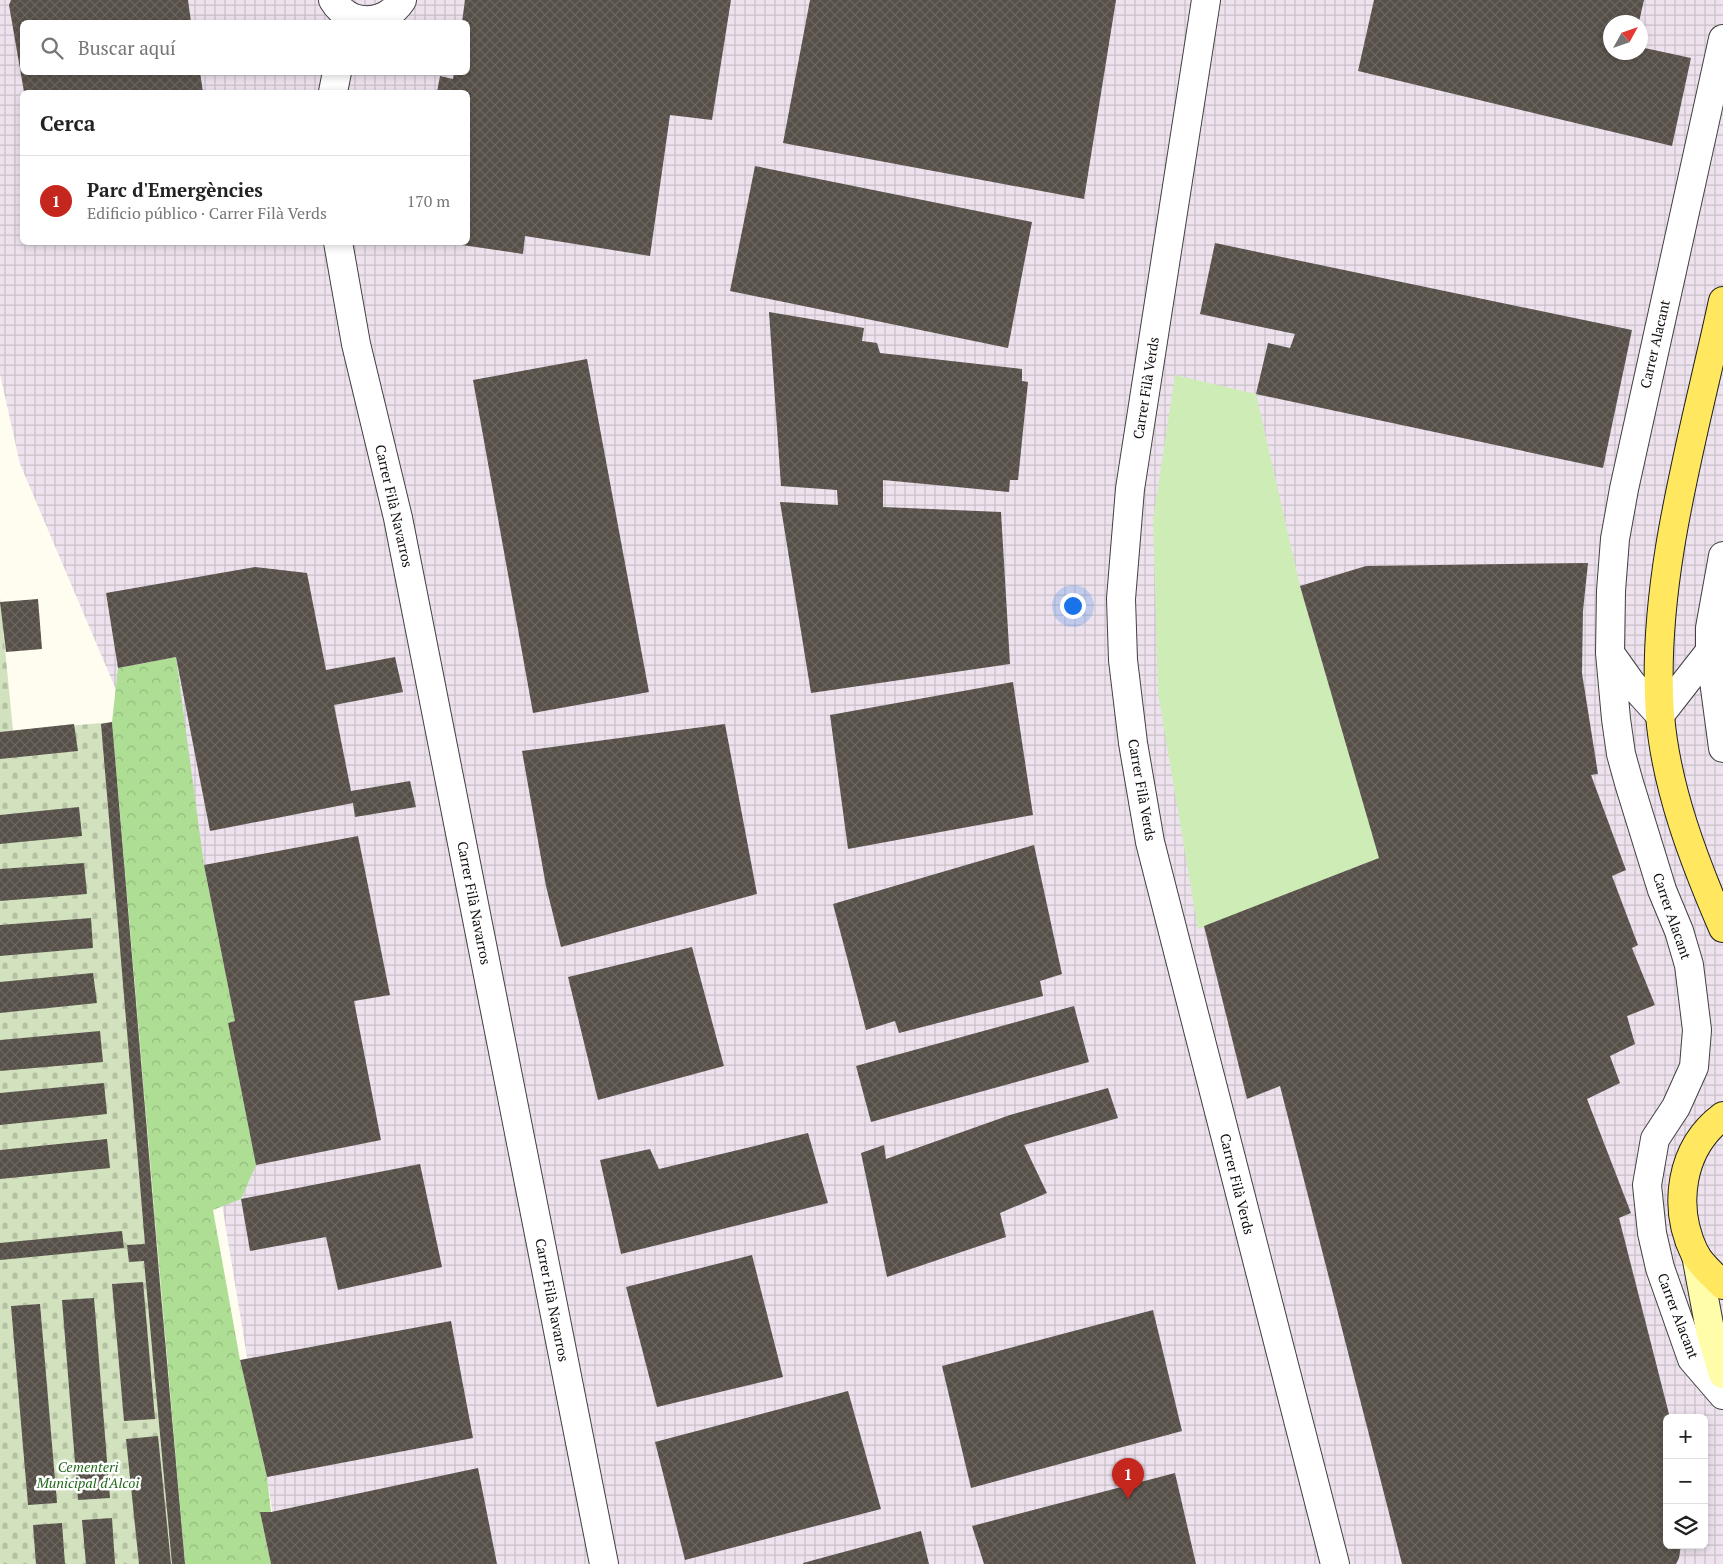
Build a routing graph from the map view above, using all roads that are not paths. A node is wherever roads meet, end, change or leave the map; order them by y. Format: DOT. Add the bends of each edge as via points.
graph roads {
  1 [pos="402,0"];
  2 [pos="1206,0"];
  3 [pos="345,14"];
  4 [pos="360,20"];
  5 [pos="369,20"];
  6 [pos="1723,38"];
  7 [pos="336,75"];
  8 [pos="333,90"];
  9 [pos="339,245"];
  10 [pos="1723,301"];
  11 [pos="1723,556"];
  12 [pos="1710,650"];
  13 [pos="1610,653"];
  14 [pos="1660,715"];
  15 [pos="1723,748"];
  16 [pos="1723,928"];
  17 [pos="1723,1116"];
  18 [pos="1696,1255"];
  19 [pos="1723,1285"];
  20 [pos="1723,1374"];
  21 [pos="1723,1395"];
  22 [pos="604,1564"];
  23 [pos="1335,1564"];
  1 -- 5 [label="street" via="386,17"];
  2 -- 23 [label="street, Carrer Filà Verds" via="1130,489 1121,600 1123,660 1150,842"];
  3 -- 4 [label="street"];
  6 -- 13 [label="street, Carrer Alacant" via="1615,538"];
  7 -- 8 [label="street"];
  9 -- 22 [label="street, Carrer Filà Navarros" via="356,344 398,518"];
  10 -- 14 [label="main road" via="1690,450 1666,581 1659,642"];
  11 -- 12 [label="street" via="1710,628"];
  12 -- 14 [label="street"];
  12 -- 15 [label="street"];
  13 -- 14 [label="street"];
  13 -- 21 [label="street, Carrer Alacant" via="1620,754 1662,890 1690,965 1697,1030 1694,1067 1676,1106 1655,1139 1647,1185 1652,1233 1660,1268 1692,1359"];
  14 -- 16 [label="main road" via="1679,810"];
  17 -- 18 [label="main road" via="1711,1125 1692,1154 1682,1188 1683,1223"];
  18 -- 19 [label="main road"];
  18 -- 20 [label="street" via="1710,1330"];
}
